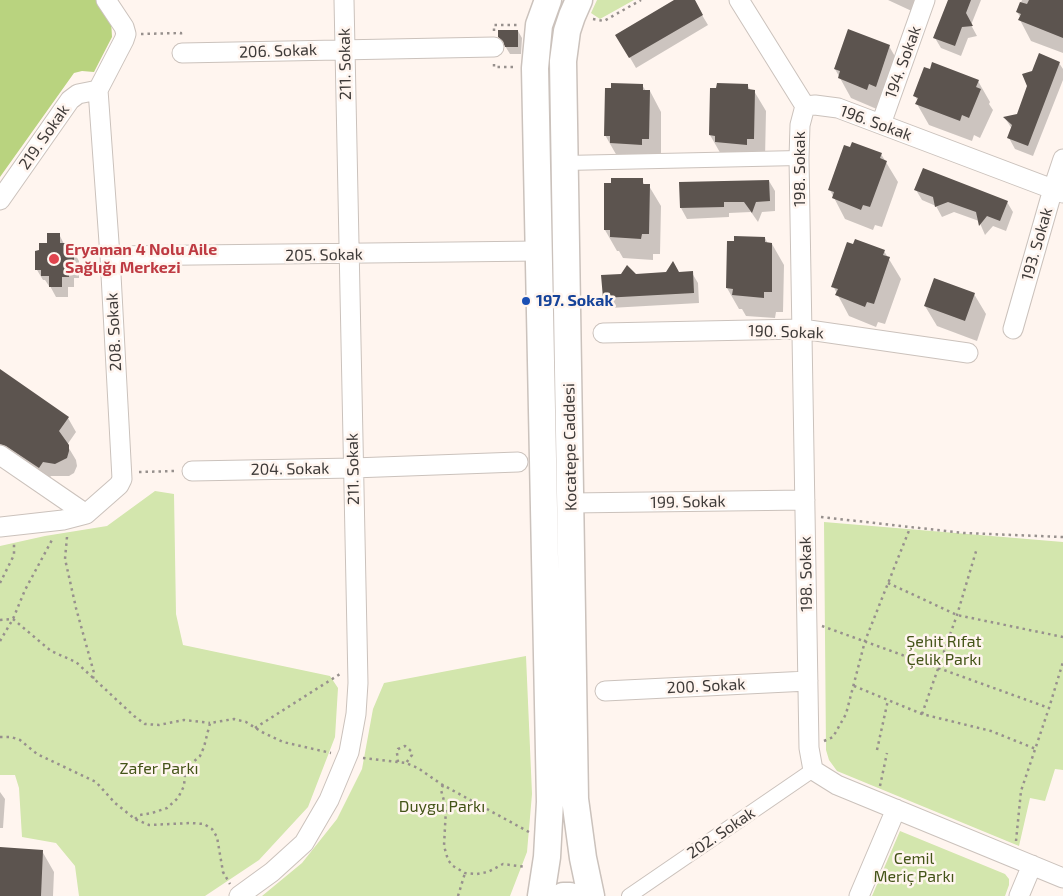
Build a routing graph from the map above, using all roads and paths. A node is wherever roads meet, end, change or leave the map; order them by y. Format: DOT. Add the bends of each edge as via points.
graph roads {
  1 [pos="106,0"];
  2 [pos="344,0"];
  3 [pos="548,0"];
  4 [pos="641,0"];
  5 [pos="740,0"];
  6 [pos="925,0"];
  7 [pos="576,8"];
  8 [pos="126,34"];
  9 [pos="494,47"];
  10 [pos="345,49"];
  11 [pos="182,53"];
  12 [pos="98,90"];
  13 [pos="805,106"];
  14 [pos="881,124"];
  15 [pos="799,158"];
  16 [pos="1063,159"];
  17 [pos="565,163"];
  18 [pos="1058,191"];
  19 [pos="0,200"];
  20 [pos="539,251"];
  21 [pos="349,254"];
  22 [pos="110,256"];
  23 [pos="802,329"];
  24 [pos="1013,329"];
  25 [pos="603,333"];
  26 [pos="968,353"];
  27 [pos="0,455"];
  28 [pos="518,462"];
  29 [pos="353,468"];
  30 [pos="192,471"];
  31 [pos="122,473"];
  32 [pos="570,503"];
  33 [pos="805,508"];
  34 [pos="86,514"];
  35 [pos="62,522"];
  36 [pos="7,527"];
  37 [pos="910,528"];
  38 [pos="1063,538"];
  39 [pos="977,548"];
  40 [pos="0,583"];
  41 [pos="888,583"];
  42 [pos="957,615"];
  43 [pos="13,619"];
  44 [pos="0,620"];
  45 [pos="807,621"];
  46 [pos="1063,637"];
  47 [pos="0,641"];
  48 [pos="865,641"];
  49 [pos="1063,662"];
  50 [pos="938,668"];
  51 [pos="357,674"];
  52 [pos="93,678"];
  53 [pos="808,681"];
  54 [pos="854,686"];
  55 [pos="605,691"];
  56 [pos="888,700"];
  57 [pos="1049,708"];
  58 [pos="922,714"];
  59 [pos="210,723"];
  60 [pos="255,728"];
  61 [pos="0,737"];
  62 [pos="809,748"];
  63 [pos="1036,749"];
  64 [pos="877,750"];
  65 [pos="887,753"];
  66 [pos="348,756"];
  67 [pos="398,762"];
  68 [pos="406,763"];
  69 [pos="813,770"];
  70 [pos="443,785"];
  71 [pos="877,801"];
  72 [pos="896,809"];
  73 [pos="135,819"];
  74 [pos="534,835"];
  75 [pos="1014,858"];
  76 [pos="1032,865"];
  77 [pos="532,868"];
  78 [pos="465,873"];
  79 [pos="1063,878"];
  80 [pos="236,892"];
  81 [pos="458,896"];
  82 [pos="541,896"];
  83 [pos="564,896"];
  84 [pos="570,896"];
  85 [pos="591,896"];
  86 [pos="628,896"];
  87 [pos="859,896"];
  88 [pos="1019,896"];
  1 -- 8 [label="street"];
  2 -- 10 [label="street, 211. Sokak"];
  3 -- 20 [label="main road, Kocatepe Caddesi" via="539,25 534,68"];
  4 -- 7 [label="path" via="604,21"];
  5 -- 13 [label="street"];
  6 -- 14 [label="street, 194. Sokak"];
  7 -- 17 [label="main road, Kocatepe Caddesi" via="564,46"];
  8 -- 11 [label="path" via="181,33"];
  8 -- 12 [label="street"];
  9 -- 10 [label="street, 206. Sokak"];
  10 -- 11 [label="street, 206. Sokak"];
  10 -- 21 [label="street, 211. Sokak"];
  12 -- 19 [label="street, 219. Sokak" via="78,94 70,100"];
  12 -- 22 [label="street, 208. Sokak"];
  13 -- 14 [label="street, 196. Sokak" via="815,104 838,108"];
  13 -- 15 [label="street, 198. Sokak" via="800,125"];
  14 -- 18 [label="street, 196. Sokak"];
  15 -- 17 [label="street"];
  15 -- 23 [label="street, 198. Sokak"];
  16 -- 18 [label="street, 193. Sokak"];
  17 -- 32 [label="main road, Kocatepe Caddesi"];
  18 -- 24 [label="street, 193. Sokak"];
  20 -- 21 [label="street, 205. Sokak"];
  20 -- 82 [label="main road, Kocatepe Caddesi" via="550,802"];
  21 -- 22 [label="street, 205. Sokak"];
  21 -- 29 [label="street, 211. Sokak"];
  22 -- 31 [label="street, 208. Sokak"];
  23 -- 25 [label="street, 190. Sokak"];
  23 -- 26 [label="street, 190. Sokak"];
  23 -- 33 [label="street, 198. Sokak"];
  27 -- 34 [label="street"];
  28 -- 29 [label="street, 204. Sokak"];
  29 -- 30 [label="street, 204. Sokak"];
  29 -- 51 [label="street, 211. Sokak"];
  30 -- 31 [label="path"];
  31 -- 34 [label="street" via="119,485"];
  32 -- 33 [label="street, 199. Sokak"];
  32 -- 85 [label="main road, Kocatepe Caddesi" via="575,799"];
  33 -- 37 [label="path"];
  33 -- 45 [label="street, 198. Sokak"];
  34 -- 35 [label="street"];
  35 -- 36 [label="street"];
  35 -- 43 [label="path"];
  35 -- 52 [label="path" via="68,538 65,559"];
  36 -- 40 [label="path" via="14,555"];
  37 -- 38 [label="path"];
  37 -- 41 [label="path"];
  39 -- 42 [label="path"];
  41 -- 42 [label="path"];
  41 -- 48 [label="path"];
  42 -- 46 [label="path"];
  42 -- 50 [label="path"];
  43 -- 44 [label="path"];
  43 -- 47 [label="path"];
  43 -- 52 [label="path" via="51,651 76,662"];
  45 -- 48 [label="path"];
  45 -- 53 [label="street, 198. Sokak"];
  48 -- 50 [label="path"];
  48 -- 54 [label="path"];
  49 -- 57 [label="path"];
  50 -- 57 [label="path"];
  50 -- 58 [label="path"];
  51 -- 60 [label="path" via="343,672"];
  51 -- 66 [label="street, 211. Sokak" via="356,714"];
  52 -- 59 [label="path" via="145,724 184,720"];
  53 -- 55 [label="street, 200. Sokak"];
  53 -- 62 [label="street, 198. Sokak"];
  54 -- 56 [label="path"];
  54 -- 62 [label="path" via="846,714 833,737"];
  56 -- 58 [label="path"];
  56 -- 64 [label="path"];
  57 -- 63 [label="path"];
  58 -- 63 [label="path" via="991,731"];
  59 -- 60 [label="path" via="234,719"];
  59 -- 73 [label="path" via="204,747 185,774 178,798 167,808 140,814"];
  60 -- 66 [label="path" via="284,742"];
  61 -- 73 [label="path" via="20,740 37,754 96,782"];
  62 -- 69 [label="street, 198. Sokak"];
  63 -- 75 [label="path" via="1021,791"];
  65 -- 71 [label="path"];
  66 -- 67 [label="path"];
  66 -- 80 [label="street, 211. Sokak" via="329,800 304,843 272,872"];
  67 -- 68 [label="path"];
  67 -- 68 [label="path" via="398,749 405,746 412,755"];
  68 -- 70 [label="path"];
  69 -- 71 [label="street" via="837,785"];
  69 -- 86 [label="street, 202. Sokak"];
  70 -- 74 [label="path"];
  70 -- 78 [label="path" via="441,790 446,808 444,846 448,860"];
  71 -- 72 [label="street"];
  72 -- 75 [label="street"];
  72 -- 87 [label="street"];
  73 -- 80 [label="path" via="149,825 191,823 212,828 217,837 223,872"];
  75 -- 76 [label="street"];
  76 -- 79 [label="street"];
  76 -- 88 [label="street"];
  77 -- 78 [label="path" via="503,864 488,872"];
  78 -- 81 [label="path"];
  83 -- 84 [label="main road"];
}
